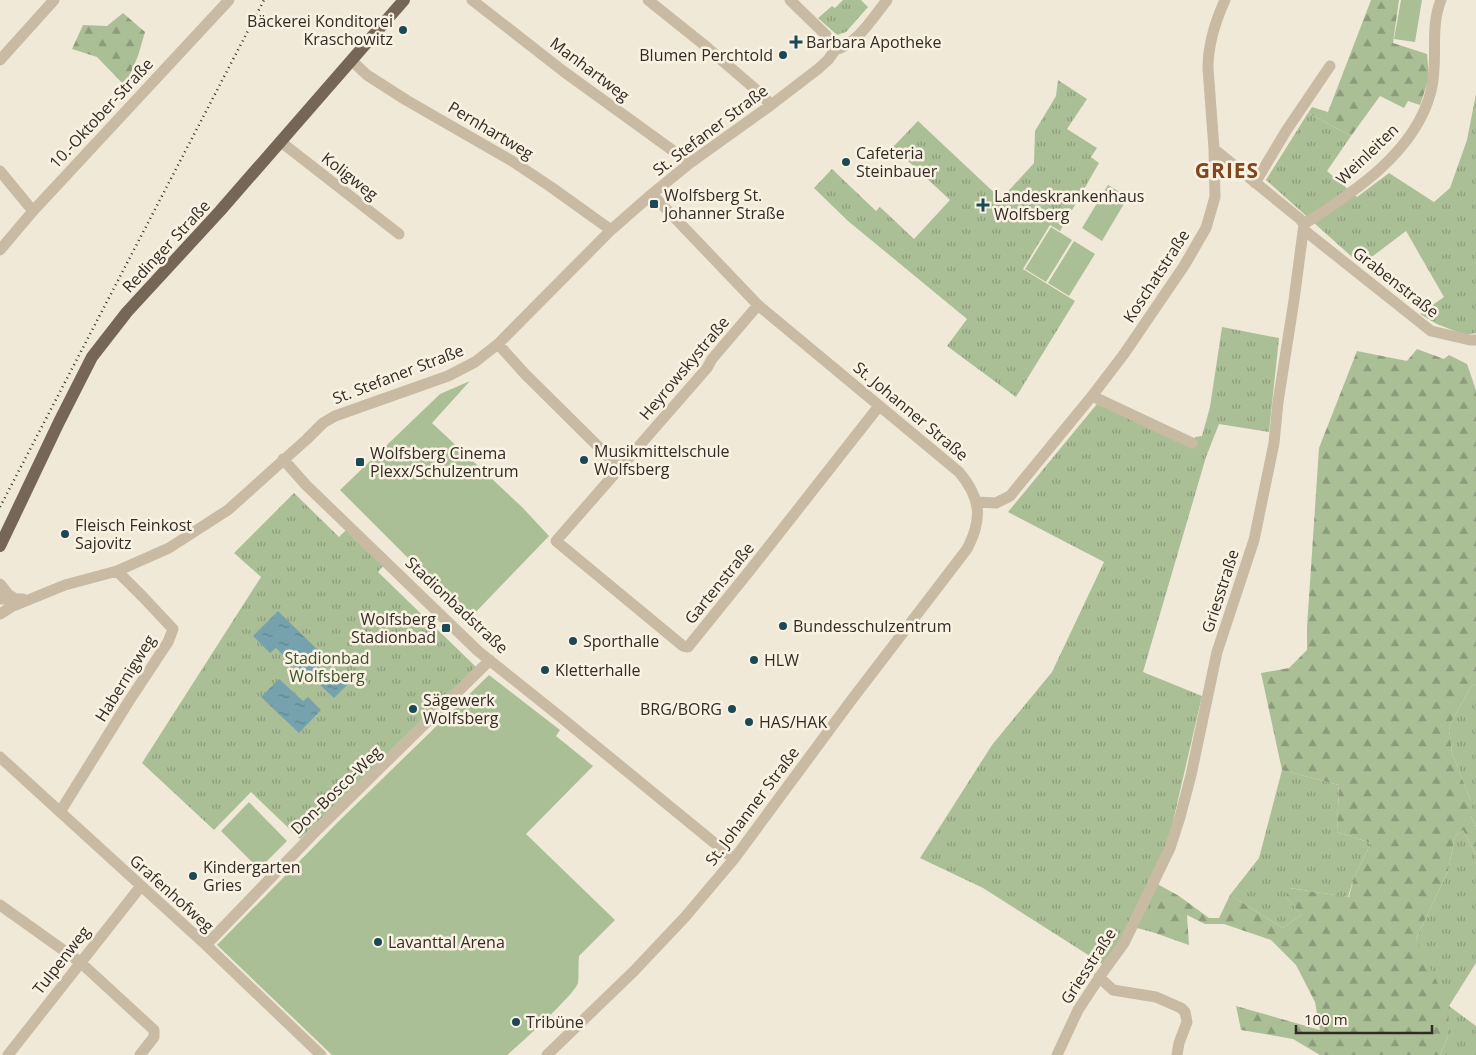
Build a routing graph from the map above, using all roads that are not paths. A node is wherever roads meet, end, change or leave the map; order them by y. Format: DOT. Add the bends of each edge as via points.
graph roads {
  1 [pos="54,0"];
  2 [pos="229,0"];
  3 [pos="404,0"];
  4 [pos="472,0"];
  5 [pos="648,0"];
  6 [pos="790,0"];
  7 [pos="887,0"];
  8 [pos="1225,0"];
  9 [pos="1441,0"];
  10 [pos="835,50"];
  11 [pos="0,60"];
  12 [pos="352,61"];
  13 [pos="1330,66"];
  14 [pos="771,105"];
  15 [pos="280,142"];
  16 [pos="1214,149"];
  17 [pos="690,163"];
  18 [pos="0,171"];
  19 [pos="1255,183"];
  20 [pos="652,194"];
  21 [pos="33,211"];
  22 [pos="1304,227"];
  23 [pos="611,230"];
  24 [pos="399,234"];
  25 [pos="0,250"];
  26 [pos="758,306"];
  27 [pos="1476,340"];
  28 [pos="498,344"];
  29 [pos="1092,396"];
  30 [pos="879,406"];
  31 [pos="1192,442"];
  32 [pos="283,460"];
  33 [pos="620,468"];
  34 [pos="977,502"];
  35 [pos="556,541"];
  36 [pos="0,546"];
  37 [pos="117,571"];
  38 [pos="0,584"];
  39 [pos="0,599"];
  40 [pos="32,599"];
  41 [pos="17,600"];
  42 [pos="0,613"];
  43 [pos="490,660"];
  44 [pos="0,756"];
  45 [pos="60,812"];
  46 [pos="734,859"];
  47 [pos="141,886"];
  48 [pos="0,905"];
  49 [pos="206,945"];
  50 [pos="80,962"];
  51 [pos="1099,977"];
  52 [pos="8,1055"];
  53 [pos="140,1055"];
  54 [pos="321,1055"];
  55 [pos="548,1055"];
  56 [pos="1057,1055"];
  57 [pos="1177,1055"];
  1 -- 11 [label="street"];
  2 -- 21 [label="street, 10.-Oktober-Straße"];
  3 -- 12 [label="main road, Redinger Straße"];
  4 -- 17 [label="street, Manhartweg"];
  5 -- 14 [label="street" via="762,94"];
  6 -- 10 [label="street" via="826,35"];
  7 -- 10 [label="street, St. Stefaner Straße" via="860,34 845,47"];
  8 -- 16 [label="street, Koschatstraße" via="1208,55"];
  9 -- 22 [label="street, Weinleiten" via="1434,34 1431,92 1418,124 1404,144 1368,179"];
  10 -- 14 [label="street, St. Stefaner Straße" via="828,60"];
  12 -- 15 [label="main road, Redinger Straße"];
  12 -- 23 [label="street, Pernhartweg" via="367,75 406,100 512,160"];
  13 -- 19 [label="street"];
  14 -- 17 [label="street, St. Stefaner Straße"];
  15 -- 24 [label="street, Koligweg"];
  15 -- 36 [label="main road, Redinger Straße" via="127,312 92,357"];
  16 -- 19 [label="street"];
  16 -- 29 [label="street, Koschatstraße" via="1215,197 1206,228 1184,266"];
  17 -- 20 [label="street, St. Stefaner Straße"];
  18 -- 21 [label="street"];
  19 -- 22 [label="street" via="1300,219"];
  20 -- 23 [label="street, St. Stefaner Straße"];
  20 -- 26 [label="street, St. Johanner Straße"];
  21 -- 25 [label="street, 10.-Oktober-Straße"];
  22 -- 27 [label="street, Grabenstraße" via="1431,331"];
  22 -- 51 [label="street, Griesstraße" via="1274,443 1254,540 1217,652 1180,817 1170,848 1124,943"];
  23 -- 28 [label="street, St. Stefaner Straße"];
  26 -- 30 [label="street, St. Johanner Straße"];
  26 -- 33 [label="street, Heyrowskystraße"];
  28 -- 32 [label="street, St. Stefaner Straße" via="460,370 335,416"];
  28 -- 33 [label="street"];
  29 -- 31 [label="street"];
  29 -- 34 [label="street, Koschatstraße" via="1010,496 996,503"];
  30 -- 34 [label="street, St. Johanner Straße" via="959,472"];
  30 -- 35 [label="street, Gartenstraße" via="688,647"];
  32 -- 37 [label="street, St. Stefaner Straße" via="228,510 169,548"];
  32 -- 43 [label="street, Stadionbadstraße"];
  33 -- 35 [label="street, Heyrowskystraße"];
  34 -- 46 [label="street, St. Johanner Straße" via="977,525 967,549"];
  37 -- 40 [label="street, St. Stefaner Straße"];
  37 -- 45 [label="street, Habernigweg" via="173,629"];
  38 -- 41 [label="street"];
  39 -- 41 [label="street, St. Stefaner Straße"];
  40 -- 41 [label="street, St. Stefaner Straße"];
  40 -- 42 [label="street, St. Stefaner Straße"];
  43 -- 46 [label="street, Stadionbadstraße"];
  43 -- 49 [label="street, Don-Bosco-Weg" via="318,829"];
  44 -- 45 [label="street, Grafenhofweg"];
  45 -- 47 [label="street, Grafenhofweg"];
  46 -- 55 [label="street, St. Johanner Straße" via="634,971"];
  47 -- 49 [label="street, Grafenhofweg"];
  47 -- 50 [label="street, Tulpenweg"];
  48 -- 50 [label="street"];
  49 -- 54 [label="street, Grafenhofweg"];
  50 -- 52 [label="street, Tulpenweg"];
  50 -- 53 [label="street" via="154,1030 154,1037"];
  51 -- 56 [label="street, Griesstraße" via="1078,1010"];
  51 -- 57 [label="street" via="1113,990 1156,997 1181,1008 1187,1017"];
}
